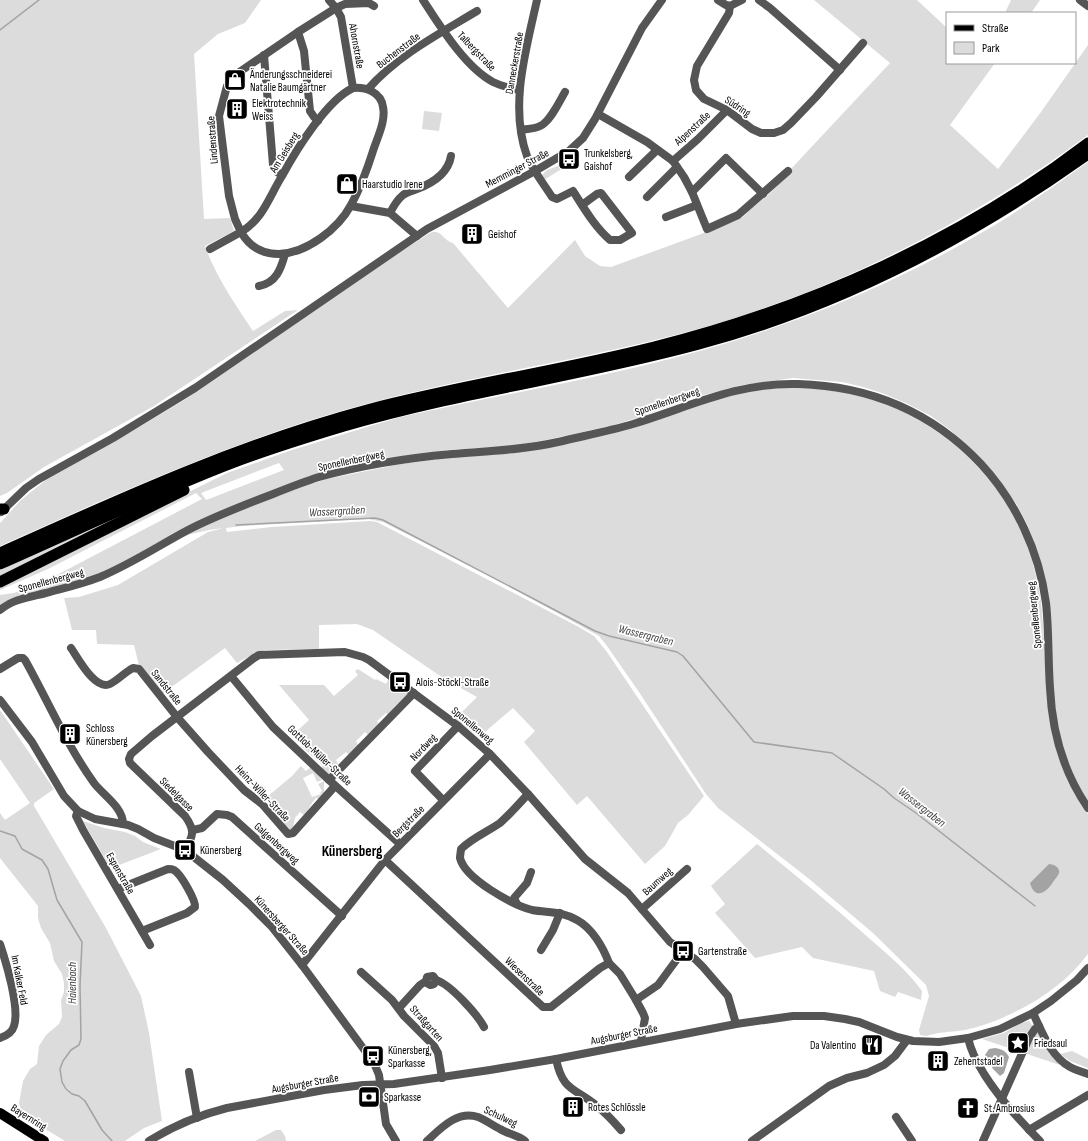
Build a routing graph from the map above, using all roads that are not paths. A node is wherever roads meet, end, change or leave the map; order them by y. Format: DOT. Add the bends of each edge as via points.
graph roads {
  1 [pos="328,0"];
  2 [pos="424,0"];
  3 [pos="537,0"];
  4 [pos="662,0"];
  5 [pos="718,0"];
  6 [pos="742,0"];
  7 [pos="759,0"];
  8 [pos="1080,0"];
  9 [pos="374,6"];
  10 [pos="730,6"];
  11 [pos="1088,6"];
  12 [pos="336,8"];
  13 [pos="477,11"];
  14 [pos="444,31"];
  15 [pos="298,32"];
  16 [pos="863,43"];
  17 [pos="264,55"];
  18 [pos="840,70"];
  19 [pos="353,88"];
  20 [pos="368,89"];
  21 [pos="519,90"];
  22 [pos="565,92"];
  23 [pos="727,110"];
  24 [pos="598,114"];
  25 [pos="318,121"];
  26 [pos="521,130"];
  27 [pos="1088,143"];
  28 [pos="657,150"];
  29 [pos="1088,154"];
  30 [pos="450,156"];
  31 [pos="675,164"];
  32 [pos="535,171"];
  33 [pos="788,171"];
  34 [pos="282,175"];
  35 [pos="629,177"];
  36 [pos="692,192"];
  37 [pos="763,194"];
  38 [pos="647,197"];
  39 [pos="582,205"];
  40 [pos="697,205"];
  41 [pos="351,206"];
  42 [pos="390,213"];
  43 [pos="666,217"];
  44 [pos="241,232"];
  45 [pos="417,236"];
  46 [pos="210,249"];
  47 [pos="285,254"];
  48 [pos="259,286"];
  49 [pos="227,465"];
  50 [pos="1,510"];
  51 [pos="0,553"];
  52 [pos="0,564"];
  53 [pos="0,582"];
  54 [pos="0,610"];
  55 [pos="71,648"];
  56 [pos="0,669"];
  57 [pos="231,676"];
  58 [pos="414,693"];
  59 [pos="0,700"];
  60 [pos="177,717"];
  61 [pos="458,726"];
  62 [pos="490,754"];
  63 [pos="129,760"];
  64 [pos="332,783"];
  65 [pos="528,794"];
  66 [pos="443,800"];
  67 [pos="1088,808"];
  68 [pos="78,811"];
  69 [pos="123,824"];
  70 [pos="193,830"];
  71 [pos="400,844"];
  72 [pos="185,850"];
  73 [pos="385,860"];
  74 [pos="687,869"];
  75 [pos="531,872"];
  76 [pos="118,889"];
  77 [pos="517,904"];
  78 [pos="642,909"];
  79 [pos="560,913"];
  80 [pos="342,916"];
  81 [pos="142,931"];
  82 [pos="0,944"];
  83 [pos="150,945"];
  84 [pos="541,950"];
  85 [pos="683,951"];
  86 [pos="609,963"];
  87 [pos="302,965"];
  88 [pos="1088,968"];
  89 [pos="361,972"];
  90 [pos="636,1000"];
  91 [pos="399,1008"];
  92 [pos="1033,1013"];
  93 [pos="736,1024"];
  94 [pos="1039,1026"];
  95 [pos="484,1027"];
  96 [pos="0,1038"];
  97 [pos="968,1038"];
  98 [pos="906,1040"];
  99 [pos="641,1041"];
  100 [pos="556,1059"];
  101 [pos="189,1072"];
  102 [pos="1088,1074"];
  103 [pos="442,1078"];
  104 [pos="381,1085"];
  105 [pos="1088,1095"];
  106 [pos="1002,1099"];
  107 [pos="0,1113"];
  108 [pos="896,1117"];
  109 [pos="197,1118"];
  110 [pos="621,1130"];
  111 [pos="1029,1130"];
  112 [pos="44,1141"];
  113 [pos="149,1141"];
  114 [pos="396,1141"];
  115 [pos="427,1141"];
  116 [pos="525,1141"];
  117 [pos="752,1141"];
  118 [pos="912,1141"];
  119 [pos="983,1141"];
  120 [pos="1040,1141"];
  1 -- 12 [label="street, Ahornstraße"];
  2 -- 14 [label="street, Talbergstraße"];
  3 -- 21 [label="street, Danneckerstraße"];
  4 -- 24 [label="street, Memminger Straße" via="642,28"];
  5 -- 10 [label="street"];
  6 -- 10 [label="street"];
  7 -- 18 [label="street"];
  8 -- 11 [label="street"];
  9 -- 12 [label="street" via="369,3 345,4"];
  10 -- 23 [label="street, Südring" via="729,13 697,66 694,80 696,90 704,99"];
  12 -- 15 [label="street, Lindenstraße"];
  12 -- 19 [label="street, Ahornstraße" via="341,17"];
  13 -- 14 [label="street, Talbergstraße"];
  14 -- 20 [label="street, Buchenstraße" via="404,56"];
  14 -- 21 [label="street, Talbergstraße" via="467,60 485,77 500,85"];
  15 -- 17 [label="street, Lindenstraße"];
  15 -- 25 [label="street" via="304,51 310,111"];
  16 -- 18 [label="street, Südring"];
  17 -- 34 [label="street" via="273,165"];
  17 -- 44 [label="street, Lindenstraße" via="238,73 227,86 219,116 229,196"];
  18 -- 23 [label="street, Südring" via="792,123 778,132 761,133"];
  19 -- 20 [label="street"];
  19 -- 25 [label="street, Am Geisberg" via="339,96"];
  20 -- 41 [label="street" via="381,100 384,114 372,155"];
  21 -- 26 [label="street, Danneckerstraße"];
  22 -- 26 [label="street" via="544,123"];
  23 -- 31 [label="street, Alpenstraße"];
  24 -- 28 [label="street, Alpenstraße"];
  24 -- 32 [label="street, Memminger Straße" via="586,134 573,147"];
  25 -- 34 [label="street, Am Geisberg"];
  26 -- 32 [label="street, Danneckerstraße" via="528,157"];
  27 -- 51 [label="highway" via="1033,182 953,230 871,271 815,295 739,323 657,346 410,399 303,429 154,484"];
  28 -- 31 [label="street, Alpenstraße"];
  28 -- 35 [label="street"];
  29 -- 49 [label="highway" via="988,221 945,244 874,280 775,320 718,339 634,361 372,418"];
  30 -- 42 [label="street" via="450,163 444,173 427,185 404,195"];
  31 -- 36 [label="street, Alpenstraße"];
  31 -- 38 [label="street, Alpenstraße"];
  32 -- 39 [label="street, Danneckerstraße" via="552,197 557,198 573,191"];
  32 -- 45 [label="street, Memminger Straße"];
  33 -- 37 [label="street, Alpenstraße"];
  34 -- 44 [label="street, Am Geisberg" via="260,216"];
  36 -- 37 [label="street" via="726,158"];
  36 -- 40 [label="street, Alpenstraße"];
  37 -- 40 [label="street, Alpenstraße" via="738,215 707,229"];
  39 -- 39 [label="street" via="599,231 610,240 620,240 632,233 601,193"];
  40 -- 43 [label="street"];
  41 -- 42 [label="street"];
  41 -- 47 [label="street" via="322,238 309,246"];
  42 -- 45 [label="street"];
  44 -- 46 [label="street, Am Geisberg"];
  44 -- 47 [label="street" via="247,242 259,250"];
  45 -- 50 [label="street, Memminger Straße" via="171,404 39,479"];
  47 -- 48 [label="street" via="276,277 268,284"];
  49 -- 52 [label="highway"];
  49 -- 53 [label="highway" via="174,495"];
  54 -- 67 [label="street, Sponellenbergweg" via="14,601 76,586 100,577 199,525 322,476 401,460 545,445 634,424 743,388 778,384 846,388 882,398 933,423 979,462 1011,504 1033,550 1043,584 1049,637 1051,698 1058,746 1070,778"];
  55 -- 60 [label="street, Sandstraße" via="92,679 100,684 111,684 136,668"];
  56 -- 69 [label="street" via="18,658 23,658 65,738 94,784 120,812"];
  57 -- 58 [label="street, Sponellenweg" via="259,655 350,652 370,660"];
  57 -- 60 [label="street, Sponellenweg"];
  57 -- 64 [label="street, Gottlob-Müller-Straße" via="273,727"];
  58 -- 61 [label="street, Sponellenweg"];
  58 -- 64 [label="street"];
  59 -- 68 [label="street, Künersberger Straße" via="32,742 64,796"];
  60 -- 63 [label="street, Sponellenweg" via="131,754"];
  60 -- 64 [label="street, Heinz-Willer-Straße" via="288,834 293,833"];
  61 -- 62 [label="street, Sponellenweg"];
  61 -- 66 [label="street, Nordweg" via="414,771"];
  62 -- 65 [label="street, Sponellenweg"];
  62 -- 66 [label="street, Bergstraße"];
  63 -- 70 [label="street, Siedelgasse" via="185,816"];
  64 -- 71 [label="street, Gottlob-Müller-Straße"];
  65 -- 77 [label="street" via="499,823 467,843 461,849 460,857 471,874 489,889"];
  65 -- 78 [label="street, Sponellenweg" via="585,859 628,894"];
  66 -- 71 [label="street, Bergstraße"];
  68 -- 69 [label="street, Künersberger Straße" via="95,819"];
  68 -- 76 [label="street, Espenstraße" via="77,818"];
  69 -- 72 [label="street, Künersberger Straße"];
  70 -- 72 [label="street"];
  70 -- 80 [label="street, Galgenbergweg" via="202,828 217,814 232,817"];
  71 -- 73 [label="street, Bergstraße"];
  72 -- 87 [label="street, Künersberger Straße" via="249,904 272,927"];
  73 -- 80 [label="street, Bergstraße"];
  73 -- 86 [label="street, Wiesenstraße" via="544,1007 551,1007"];
  74 -- 78 [label="street, Baumweg"];
  75 -- 77 [label="street" via="527,883 514,898"];
  76 -- 81 [label="street, Espenstraße"];
  76 -- 81 [label="street" via="168,869 176,871 188,889 196,905 193,909"];
  77 -- 79 [label="street" via="532,910"];
  78 -- 85 [label="street, Sponellenweg" via="667,939"];
  79 -- 84 [label="street"];
  79 -- 86 [label="street" via="578,920 591,932"];
  80 -- 87 [label="street, Bergstraße"];
  81 -- 83 [label="street, Espenstraße"];
  82 -- 96 [label="street, Im Kalker Feld" via="10,976 15,1018 14,1027"];
  85 -- 90 [label="street" via="658,985"];
  85 -- 93 [label="street, Sponellenweg" via="695,959 725,993 730,1000"];
  86 -- 90 [label="street" via="620,974"];
  87 -- 104 [label="street, Künersberger Straße" via="369,1056"];
  88 -- 92 [label="street, Augsburger Straße" via="1077,980"];
  89 -- 91 [label="street, Straßgarten"];
  90 -- 99 [label="street" via="645,1018"];
  91 -- 95 [label="street, Straßgarten" via="420,985 426,981 431,985 436,980 457,995"];
  91 -- 103 [label="street, Straßgarten" via="436,1049"];
  92 -- 94 [label="street"];
  92 -- 97 [label="street, Augsburger Straße" via="1000,1029"];
  93 -- 98 [label="street, Augsburger Straße" via="793,1016 824,1016 859,1022"];
  93 -- 99 [label="street, Augsburger Straße"];
  94 -- 102 [label="street" via="1058,1057 1070,1067"];
  94 -- 106 [label="street" via="1029,1038"];
  97 -- 98 [label="street, Augsburger Straße" via="927,1042"];
  97 -- 106 [label="street" via="976,1058"];
  98 -- 117 [label="street" via="896,1056 884,1065 829,1086"];
  99 -- 100 [label="street, Augsburger Straße"];
  100 -- 103 [label="street, Augsburger Straße"];
  100 -- 110 [label="street" via="566,1084 598,1106"];
  101 -- 109 [label="street"];
  103 -- 104 [label="street, Augsburger Straße"];
  104 -- 109 [label="street, Augsburger Straße" via="324,1090 227,1108"];
  104 -- 114 [label="street, Künersberger Straße" via="386,1124"];
  105 -- 111 [label="street"];
  106 -- 111 [label="street"];
  106 -- 119 [label="street"];
  107 -- 112 [label="main road, Bayernring"];
  108 -- 118 [label="street"];
  109 -- 113 [label="street, Augsburger Straße"];
  111 -- 120 [label="street"];
  115 -- 116 [label="street, Schulweg" via="452,1120 474,1116"];
}
